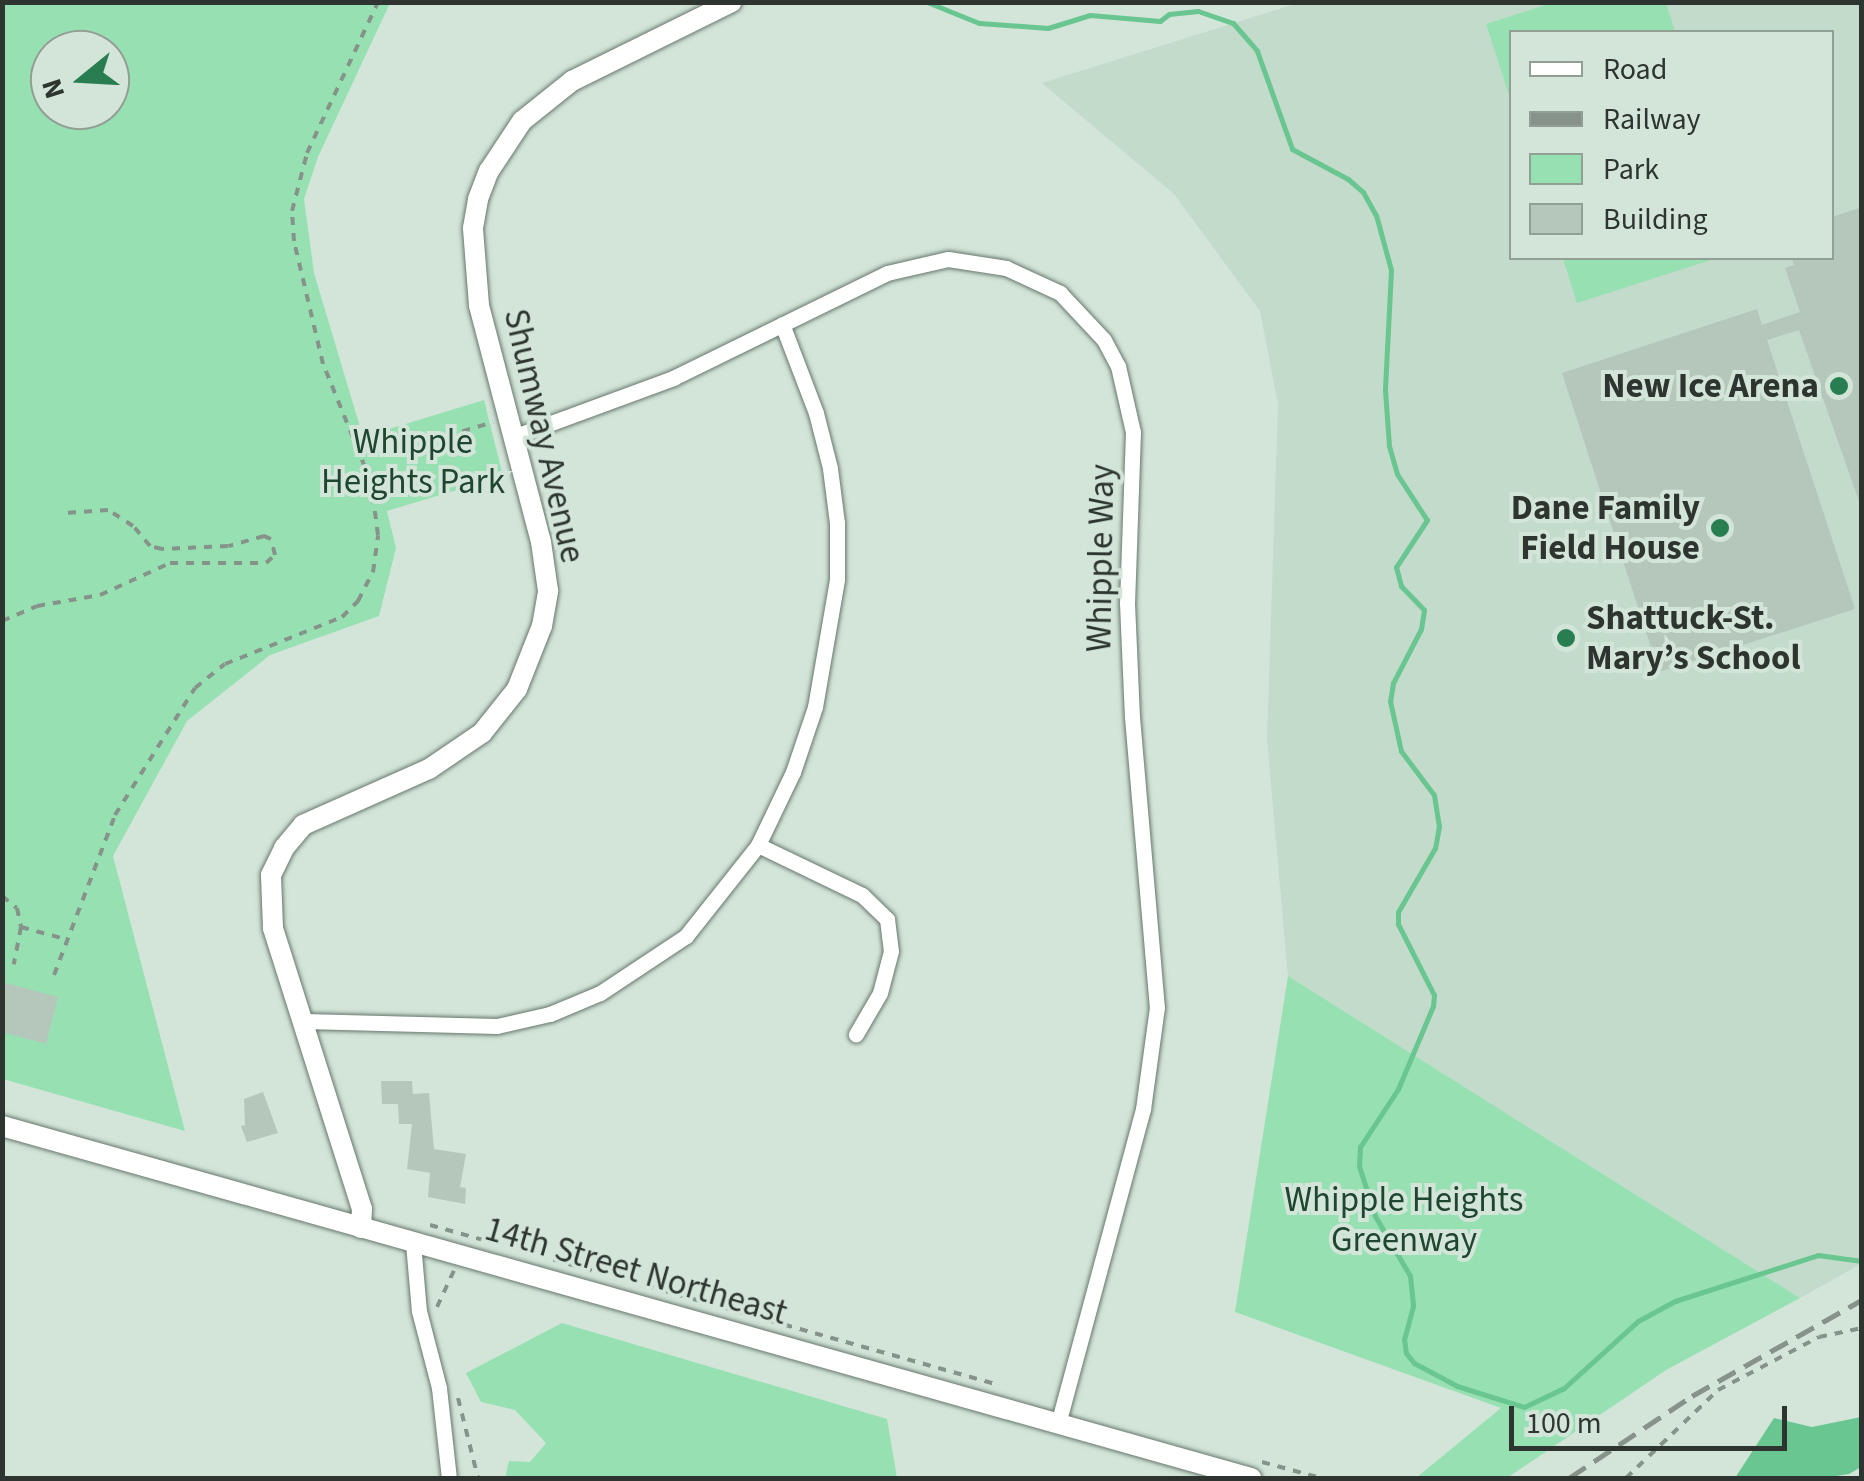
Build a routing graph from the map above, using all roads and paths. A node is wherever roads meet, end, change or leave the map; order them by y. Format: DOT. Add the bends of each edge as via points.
graph roads {
  1 [pos="378,2"];
  2 [pos="732,2"];
  3 [pos="782,324"];
  4 [pos="513,438"];
  5 [pos="65,513"];
  6 [pos="2,621"];
  7 [pos="758,845"];
  8 [pos="2,896"];
  9 [pos="21,928"];
  10 [pos="66,939"];
  11 [pos="14,964"];
  12 [pos="54,976"];
  13 [pos="304,1021"];
  14 [pos="856,1034"];
  15 [pos="2,1126"];
  16 [pos="361,1228"];
  17 [pos="462,1232"];
  18 [pos="413,1243"];
  19 [pos="459,1248"];
  20 [pos="456,1263"];
  21 [pos="435,1312"];
  22 [pos="1862,1328"];
  23 [pos="456,1392"];
  24 [pos="1058,1423"];
  25 [pos="449,1478"];
  26 [pos="478,1478"];
  27 [pos="1251,1478"];
  28 [pos="1626,1478"];
  1 -- 10 [label="path" via="306,154 292,210 330,386 370,482 378,535 373,572 342,617 225,664 195,688 115,815"];
  2 -- 4 [label="street, Shumway Avenue" via="559,90 522,121 489,171 478,199 475,264"];
  3 -- 4 [label="street, Whipple Way" via="620,400"];
  3 -- 7 [label="street" via="830,468 837,579 815,708"];
  3 -- 24 [label="street, Whipple Way" via="887,272 934,261 980,261 1060,293 1104,340 1128,398 1132,716 1157,1007 1143,1109"];
  4 -- 13 [label="street, Shumway Avenue" via="548,591 531,661 508,701 459,752 320,814 284,848 271,875 273,928"];
  5 -- 6 [label="path" via="108,510 162,550 228,546 264,536 274,555 266,563 170,562 100,595 37,606"];
  7 -- 13 [label="street" via="686,936 600,993 550,1014 497,1026"];
  7 -- 14 [label="street" via="862,894 888,918 892,951 880,993"];
  8 -- 9 [label="path" via="17,908"];
  9 -- 10 [label="path"];
  9 -- 11 [label="path"];
  10 -- 12 [label="path"];
  13 -- 16 [label="street, Shumway Avenue" via="362,1208"];
  15 -- 16 [label="street, 14th Street Northeast"];
  16 -- 18 [label="street, 14th Street Northeast"];
  17 -- 19 [label="path"];
  18 -- 24 [label="street, 14th Street Northeast"];
  18 -- 25 [label="street"];
  20 -- 21 [label="path"];
  22 -- 28 [label="path" via="1819,1337 1718,1390"];
  23 -- 26 [label="path"];
  24 -- 27 [label="street, 14th Street Northeast"];
}
